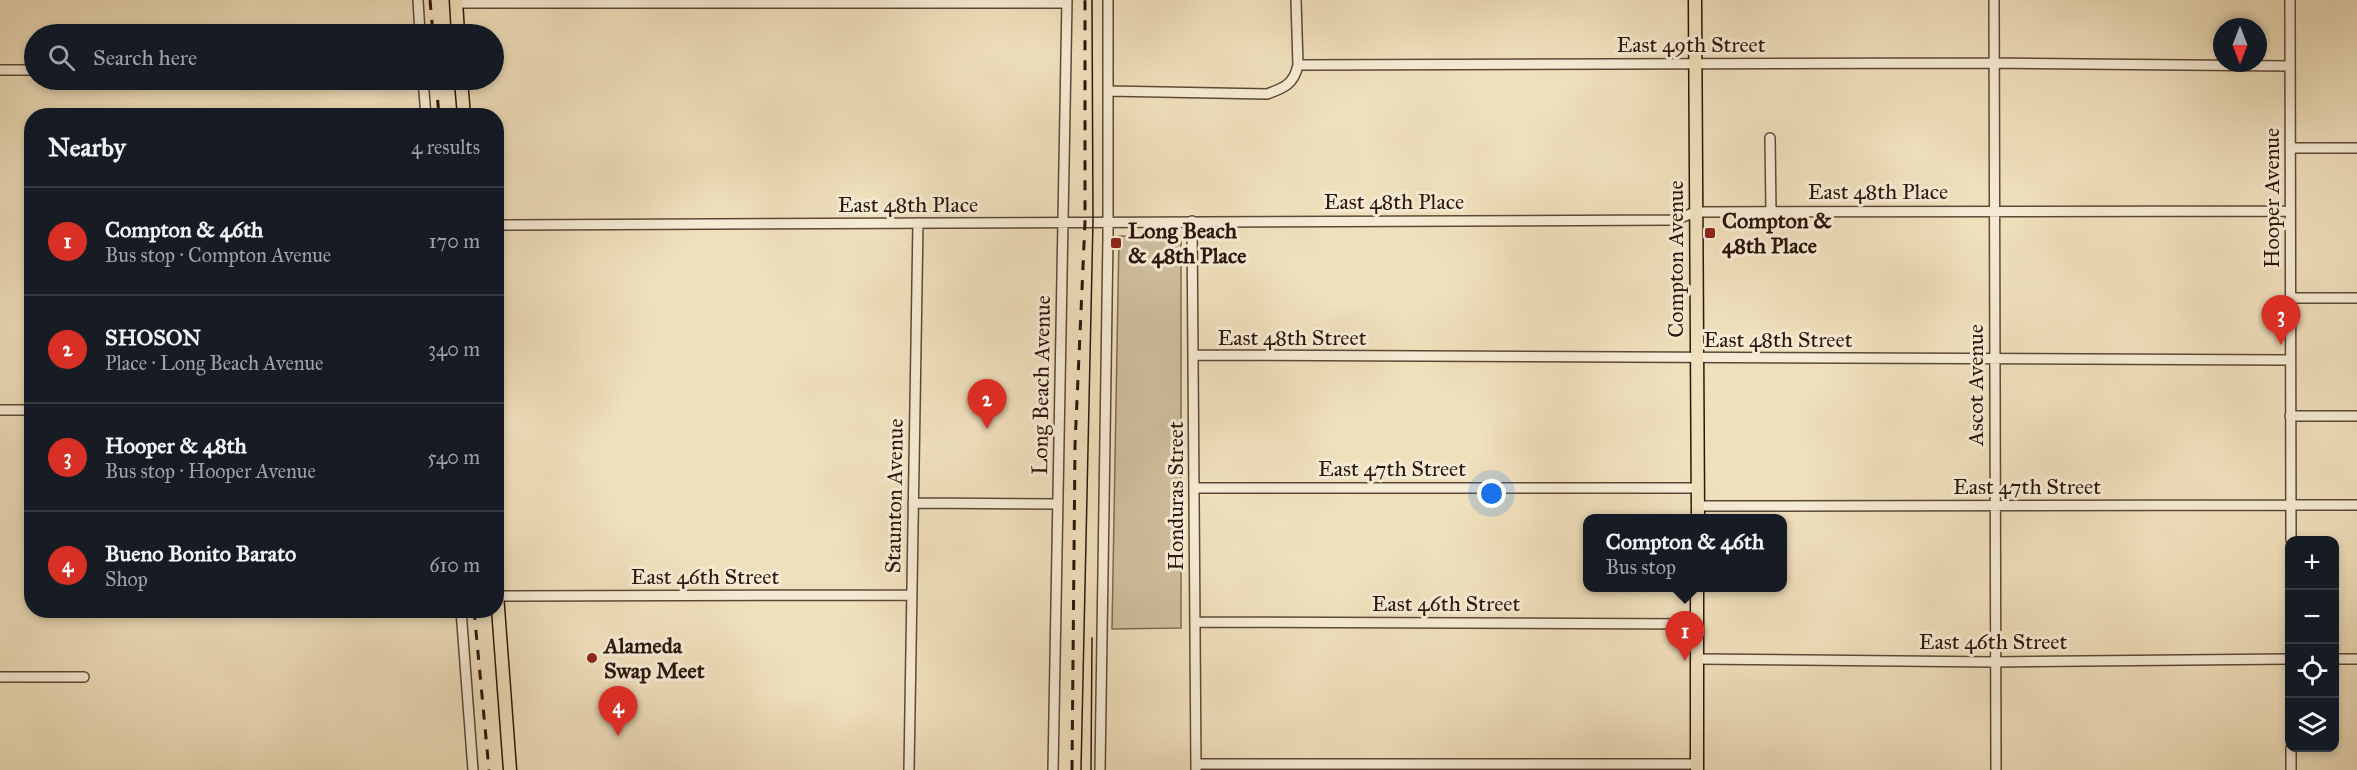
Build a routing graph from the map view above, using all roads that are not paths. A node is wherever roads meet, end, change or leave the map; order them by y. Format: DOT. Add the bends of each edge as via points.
graph roads {
  1 [pos="418,0"];
  2 [pos="1108,0"];
  3 [pos="1296,0"];
  4 [pos="1695,0"];
  5 [pos="1994,0"];
  6 [pos="2290,0"];
  7 [pos="456,2"];
  8 [pos="1067,2"];
  9 [pos="419,24"];
  10 [pos="457,24"];
  11 [pos="1993,63"];
  12 [pos="1695,64"];
  13 [pos="1298,65"];
  14 [pos="2290,66"];
  15 [pos="0,70"];
  16 [pos="24,70"];
  17 [pos="424,90"];
  18 [pos="462,90"];
  19 [pos="1108,91"];
  20 [pos="425,108"];
  21 [pos="463,108"];
  22 [pos="1770,138"];
  23 [pos="2290,148"];
  24 [pos="2357,148"];
  25 [pos="1993,210"];
  26 [pos="2290,211"];
  27 [pos="1696,212"];
  28 [pos="1771,212"];
  29 [pos="1108,221"];
  30 [pos="1192,221"];
  31 [pos="1064,222"];
  32 [pos="918,223"];
  33 [pos="504,225"];
  34 [pos="2290,298"];
  35 [pos="2357,298"];
  36 [pos="1194,355"];
  37 [pos="1995,358"];
  38 [pos="1697,359"];
  39 [pos="2290,360"];
  40 [pos="0,410"];
  41 [pos="24,410"];
  42 [pos="2290,416"];
  43 [pos="2357,416"];
  44 [pos="1194,488"];
  45 [pos="1698,488"];
  46 [pos="913,503"];
  47 [pos="1058,504"];
  48 [pos="2290,504"];
  49 [pos="2357,504"];
  50 [pos="1994,506"];
  51 [pos="1698,512"];
  52 [pos="2291,536"];
  53 [pos="1697,592"];
  54 [pos="912,595"];
  55 [pos="504,596"];
  56 [pos="461,618"];
  57 [pos="500,618"];
  58 [pos="1195,622"];
  59 [pos="1697,624"];
  60 [pos="1697,659"];
  61 [pos="2285,659"];
  62 [pos="2339,659"];
  63 [pos="2357,659"];
  64 [pos="1995,662"];
  65 [pos="0,677"];
  66 [pos="84,677"];
  67 [pos="2291,752"];
  68 [pos="1196,767"];
  69 [pos="1370,767"];
  70 [pos="1531,767"];
  71 [pos="1697,767"];
  72 [pos="473,770"];
  73 [pos="510,770"];
  74 [pos="909,770"];
  75 [pos="1053,770"];
  76 [pos="1100,770"];
  77 [pos="1996,770"];
  78 [pos="2291,770"];
  1 -- 9 [label="street"];
  2 -- 19 [label="street"];
  3 -- 13 [label="street"];
  4 -- 12 [label="main road, Compton Avenue"];
  5 -- 11 [label="street, Ascot Avenue"];
  6 -- 14 [label="street, Hooper Avenue"];
  7 -- 8 [label="street"];
  7 -- 10 [label="main road"];
  8 -- 31 [label="street, Long Beach Avenue"];
  11 -- 12 [label="street, East 49th Street"];
  11 -- 14 [label="street, East 49th Street"];
  11 -- 25 [label="street, Ascot Avenue"];
  12 -- 13 [label="street, East 49th Street"];
  12 -- 27 [label="main road, Compton Avenue"];
  13 -- 19 [label="street" via="1286,88 1267,94"];
  14 -- 23 [label="street, Hooper Avenue"];
  15 -- 16 [label="street"];
  17 -- 20 [label="street"];
  18 -- 21 [label="main road"];
  19 -- 29 [label="street"];
  22 -- 28 [label="street"];
  23 -- 24 [label="street"];
  23 -- 26 [label="street, Hooper Avenue"];
  25 -- 26 [label="street, East 48th Place"];
  25 -- 28 [label="street, East 48th Place"];
  25 -- 37 [label="street, Ascot Avenue"];
  26 -- 34 [label="street, Hooper Avenue"];
  27 -- 28 [label="street, East 48th Place"];
  27 -- 30 [label="street, East 48th Place" via="1674,220"];
  27 -- 38 [label="main road, Compton Avenue"];
  29 -- 30 [label="street, East 48th Place"];
  29 -- 31 [label="street, East 48th Place"];
  29 -- 76 [label="street"];
  30 -- 36 [label="street, Honduras Street"];
  31 -- 32 [label="street, East 48th Place"];
  31 -- 47 [label="street, Long Beach Avenue"];
  32 -- 33 [label="street, East 48th Place"];
  32 -- 46 [label="street, Staunton Avenue"];
  34 -- 35 [label="street"];
  34 -- 39 [label="street, Hooper Avenue"];
  36 -- 38 [label="street, East 48th Street"];
  36 -- 44 [label="street, Honduras Street"];
  37 -- 38 [label="street, East 48th Street"];
  37 -- 39 [label="street, East 48th Street"];
  37 -- 50 [label="street, Ascot Avenue"];
  38 -- 45 [label="main road, Compton Avenue"];
  39 -- 42 [label="street, Hooper Avenue"];
  40 -- 41 [label="street"];
  42 -- 43 [label="street"];
  42 -- 48 [label="street, Hooper Avenue"];
  44 -- 45 [label="street, East 47th Street"];
  44 -- 58 [label="street, Honduras Street"];
  45 -- 51 [label="main road, Compton Avenue"];
  46 -- 47 [label="street"];
  46 -- 54 [label="street, Staunton Avenue"];
  47 -- 75 [label="street, Long Beach Avenue"];
  48 -- 49 [label="street, East 47th Street"];
  48 -- 50 [label="street, East 47th Street"];
  48 -- 52 [label="street, Hooper Avenue"];
  50 -- 51 [label="street, East 47th Street"];
  50 -- 64 [label="street, Ascot Avenue"];
  53 -- 59 [label="main road"];
  54 -- 55 [label="street, East 46th Street"];
  54 -- 74 [label="street, Staunton Avenue"];
  56 -- 72 [label="street"];
  57 -- 73 [label="main road"];
  58 -- 59 [label="street, East 46th Street"];
  58 -- 68 [label="street, Honduras Street"];
  59 -- 60 [label="main road"];
  60 -- 64 [label="street, East 46th Street"];
  60 -- 71 [label="main road"];
  61 -- 64 [label="street, East 46th Street"];
  62 -- 63 [label="street"];
  64 -- 77 [label="street, Ascot Avenue"];
  65 -- 66 [label="street"];
  67 -- 78 [label="street"];
  68 -- 69 [label="street"];
  69 -- 70 [label="street"];
  70 -- 71 [label="street"];
}
